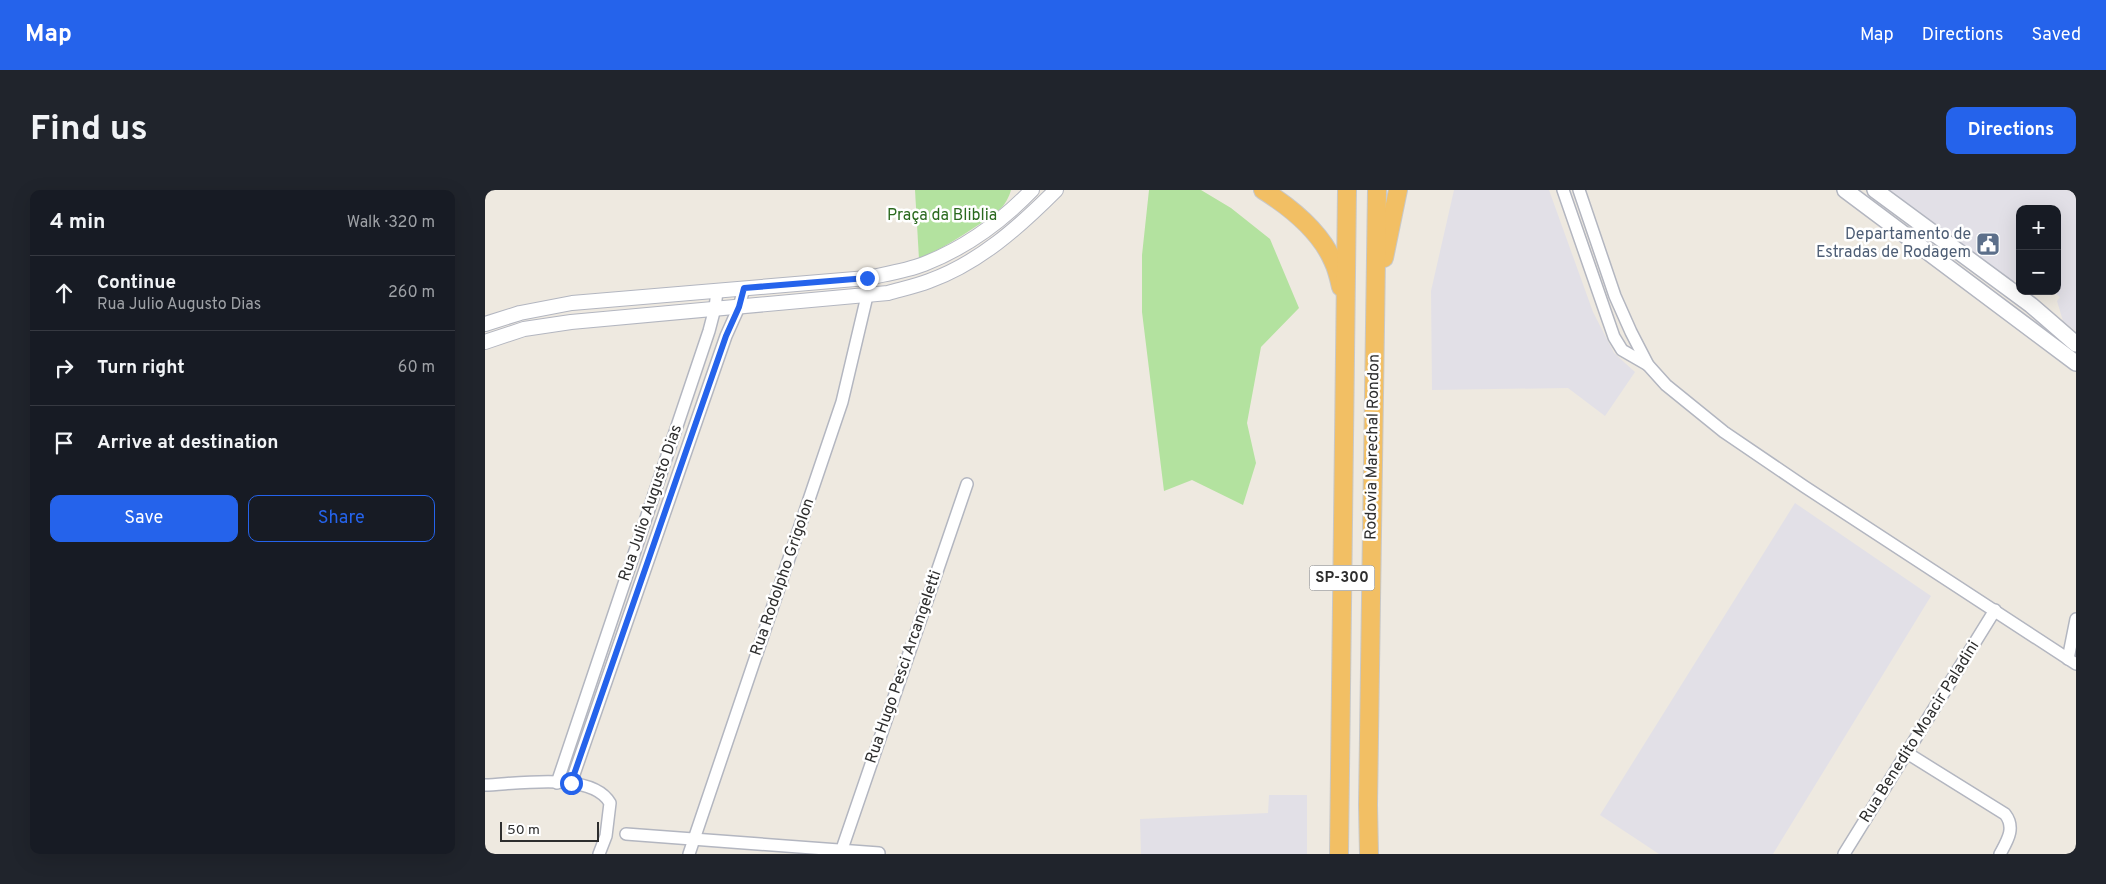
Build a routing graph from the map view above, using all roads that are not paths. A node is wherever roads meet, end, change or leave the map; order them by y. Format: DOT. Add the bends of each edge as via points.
graph roads {
  1 [pos="1032,190"];
  2 [pos="1056,190"];
  3 [pos="1263,190"];
  4 [pos="1347,190"];
  5 [pos="1377,190"];
  6 [pos="1398,190"];
  7 [pos="1579,190"];
  8 [pos="1845,190"];
  9 [pos="1875,190"];
  10 [pos="1564,193"];
  11 [pos="1022,196"];
  12 [pos="1025,221"];
  13 [pos="1596,241"];
  14 [pos="1582,246"];
  15 [pos="744,288"];
  16 [pos="717,291"];
  17 [pos="867,296"];
  18 [pos="1376,297"];
  19 [pos="1346,302"];
  20 [pos="739,307"];
  21 [pos="715,308"];
  22 [pos="485,324"];
  23 [pos="485,342"];
  24 [pos="2076,344"];
  25 [pos="2076,363"];
  26 [pos="1648,365"];
  27 [pos="967,484"];
  28 [pos="1995,610"];
  29 [pos="2076,619"];
  30 [pos="2072,661"];
  31 [pos="1907,753"];
  32 [pos="557,783"];
  33 [pos="571,783"];
  34 [pos="485,786"];
  35 [pos="1368,805"];
  36 [pos="626,834"];
  37 [pos="695,838"];
  38 [pos="841,849"];
  39 [pos="879,853"];
  40 [pos="599,854"];
  41 [pos="689,854"];
  42 [pos="1339,854"];
  43 [pos="1369,854"];
  44 [pos="1382,854"];
  45 [pos="1844,854"];
  46 [pos="1999,854"];
  1 -- 11 [label="street"];
  2 -- 12 [label="street"];
  3 -- 19 [label="highway" via="1299,217 1317,236 1333,260"];
  4 -- 19 [label="highway, Rodovia Marechal Rondon / SP-300"];
  5 -- 18 [label="highway, Rodovia Marechal Rondon / SP-300"];
  6 -- 18 [label="highway"];
  7 -- 10 [label="street"];
  7 -- 13 [label="street"];
  8 -- 25 [label="main road"];
  9 -- 24 [label="main road" via="2031,305"];
  10 -- 14 [label="street"];
  11 -- 12 [label="street"];
  11 -- 15 [label="street" via="963,246 923,264 867,278"];
  12 -- 17 [label="street" via="966,264 930,281"];
  13 -- 14 [label="street"];
  13 -- 26 [label="street" via="1615,296"];
  14 -- 26 [label="street" via="1614,338 1622,350"];
  15 -- 16 [label="street"];
  15 -- 20 [label="street, Rua Julio Augusto Dias"];
  16 -- 21 [label="street, Rua Julio Augusto Dias"];
  16 -- 22 [label="street" via="572,304 520,313"];
  17 -- 20 [label="street"];
  17 -- 37 [label="street, Rua Rodolpho Grigolon" via="842,402"];
  18 -- 35 [label="highway, Rodovia Marechal Rondon / SP-300"];
  19 -- 42 [label="highway, Rodovia Marechal Rondon / SP-300"];
  20 -- 21 [label="street"];
  20 -- 33 [label="street, Rua Julio Augusto Dias" via="726,336"];
  21 -- 23 [label="street" via="571,322 524,330"];
  21 -- 32 [label="street, Rua Julio Augusto Dias"];
  26 -- 28 [label="street" via="1666,385 1724,432"];
  27 -- 38 [label="street, Rua Hugo Pesci Arcangeletti"];
  28 -- 30 [label="street"];
  28 -- 31 [label="street, Rua Benedito Moacir Paladini"];
  29 -- 30 [label="street"];
  31 -- 45 [label="street, Rua Benedito Moacir Paladini"];
  31 -- 46 [label="street" via="2005,814 2011,829"];
  32 -- 33 [label="street"];
  32 -- 34 [label="street"];
  33 -- 40 [label="street" via="600,791 610,803 606,836"];
  35 -- 43 [label="highway, Rodovia Marechal Rondon / SP-300"];
  35 -- 44 [label="highway"];
  36 -- 37 [label="street"];
  37 -- 38 [label="street"];
  37 -- 41 [label="street, Rua Rodolpho Grigolon"];
  38 -- 39 [label="street"];
}
